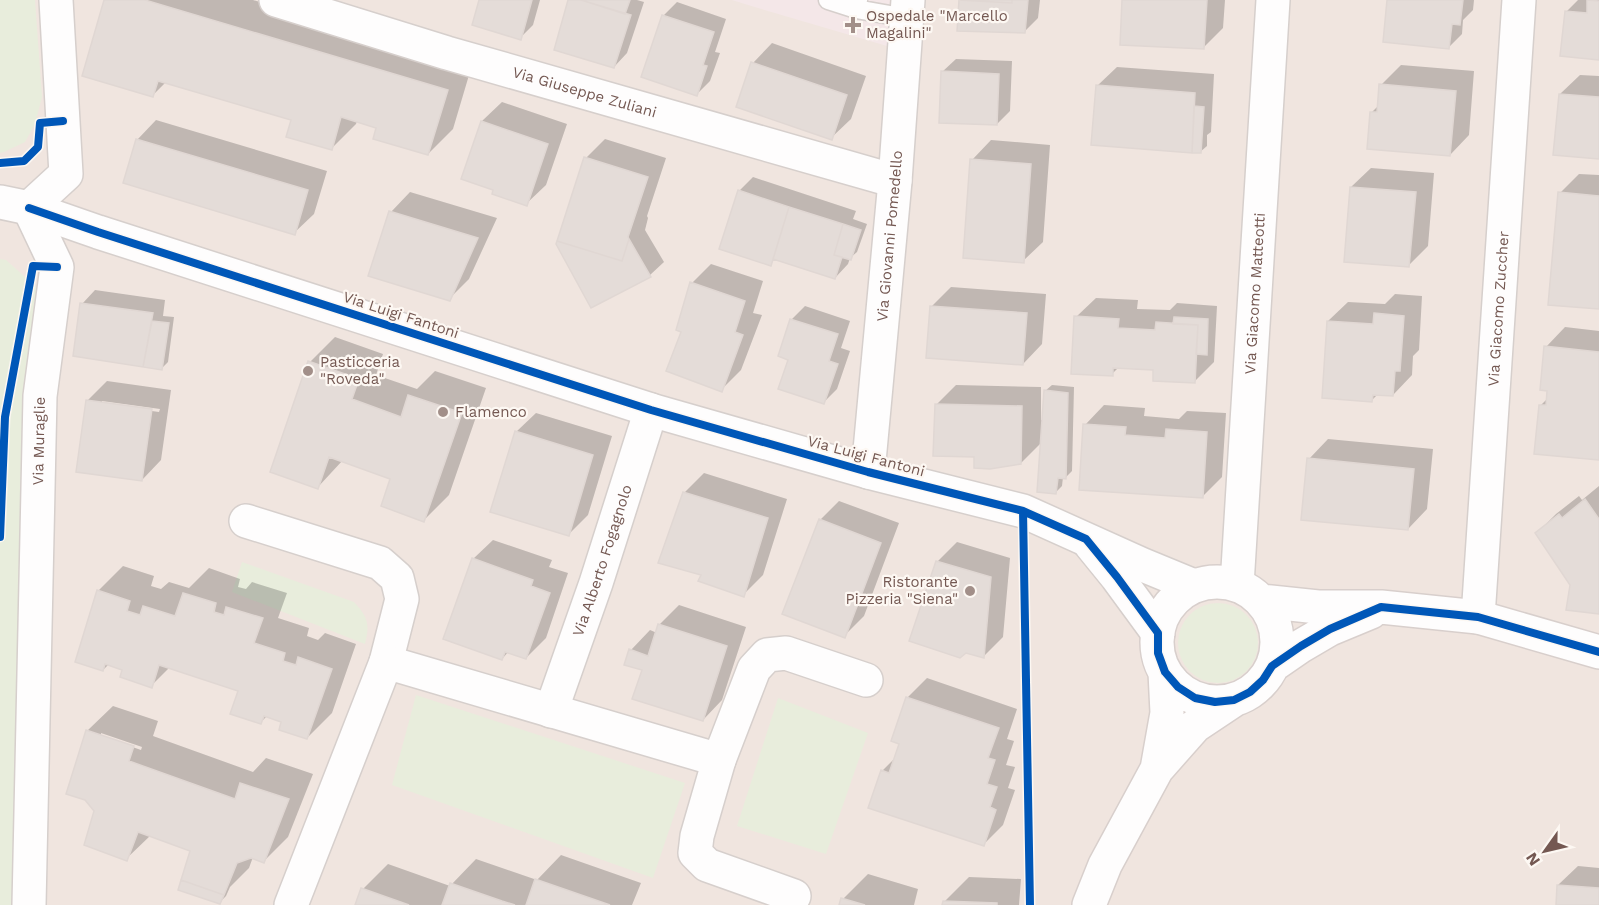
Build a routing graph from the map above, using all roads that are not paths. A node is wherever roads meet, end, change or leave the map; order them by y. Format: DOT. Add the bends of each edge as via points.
graph roads {
  1 [pos="56,0"];
  2 [pos="276,0"];
  3 [pos="828,0"];
  4 [pos="1274,0"];
  5 [pos="1519,0"];
  6 [pos="857,4"];
  7 [pos="908,9"];
  8 [pos="895,181"];
  9 [pos="15,205"];
  10 [pos="651,410"];
  11 [pos="868,472"];
  12 [pos="246,521"];
  13 [pos="1086,539"];
  14 [pos="1194,586"];
  15 [pos="1249,593"];
  16 [pos="1381,607"];
  17 [pos="1478,617"];
  18 [pos="1158,633"];
  19 [pos="1599,652"];
  20 [pos="386,662"];
  21 [pos="1272,666"];
  22 [pos="1165,672"];
  23 [pos="866,680"];
  24 [pos="1234,700"];
  25 [pos="551,711"];
  26 [pos="719,760"];
  27 [pos="1158,769"];
  28 [pos="794,896"];
  29 [pos="37,903"];
  30 [pos="291,905"];
  31 [pos="1089,905"];
  1 -- 9 [label="street" via="66,174"];
  2 -- 8 [label="street, Via Giuseppe Zuliani"];
  3 -- 6 [label="lane"];
  4 -- 15 [label="street, Via Giacomo Matteotti"];
  5 -- 17 [label="street, Via Giacomo Zuccher"];
  6 -- 7 [label="lane"];
  7 -- 8 [label="street, Via Giovanni Pomedello"];
  8 -- 11 [label="street, Via Giovanni Pomedello"];
  9 -- 10 [label="street, Via Luigi Fantoni"];
  9 -- 29 [label="street, Via Muraglie" via="57,267 40,396"];
  10 -- 11 [label="street, Via Luigi Fantoni"];
  10 -- 25 [label="street, Via Alberto Fogagnolo"];
  11 -- 13 [label="street, Via Luigi Fantoni" via="1023,511"];
  12 -- 20 [label="street" via="380,563 397,578 402,599"];
  13 -- 14 [label="street"];
  13 -- 18 [label="street, Via Luigi Fantoni"];
  14 -- 15 [label="street" via="1223,582"];
  14 -- 18 [label="street" via="1177,597 1164,613"];
  15 -- 16 [label="street" via="1317,607"];
  15 -- 21 [label="street" via="1271,615 1277,649"];
  16 -- 17 [label="street"];
  16 -- 21 [label="street" via="1330,629"];
  17 -- 19 [label="street"];
  18 -- 22 [label="street, Via Luigi Fantoni" via="1158,653"];
  20 -- 25 [label="street"];
  20 -- 30 [label="street"];
  21 -- 24 [label="street" via="1263,681"];
  22 -- 24 [label="street" via="1195,698"];
  22 -- 27 [label="street, Via Luigi Fantoni" via="1167,713"];
  23 -- 26 [label="street" via="786,653 767,655 754,669"];
  24 -- 27 [label="street" via="1195,726"];
  25 -- 26 [label="street"];
  26 -- 28 [label="street" via="695,853 706,865"];
  27 -- 31 [label="street" via="1105,866"];
}
